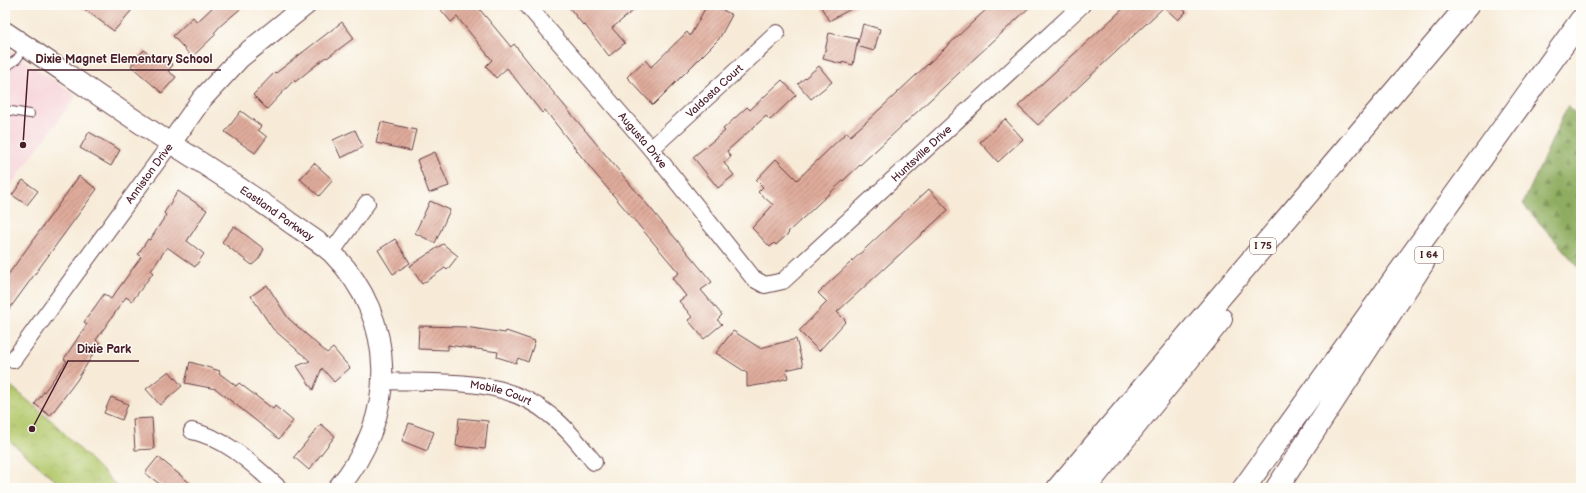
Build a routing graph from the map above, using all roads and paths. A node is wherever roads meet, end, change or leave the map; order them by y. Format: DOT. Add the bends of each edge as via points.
graph roads {
  1 [pos="306,5"];
  2 [pos="527,5"];
  3 [pos="1082,5"];
  4 [pos="1468,5"];
  5 [pos="1474,5"];
  6 [pos="1581,21"];
  7 [pos="5,32"];
  8 [pos="777,33"];
  9 [pos="26,46"];
  10 [pos="5,68"];
  11 [pos="5,110"];
  12 [pos="30,114"];
  13 [pos="171,143"];
  14 [pos="651,148"];
  15 [pos="367,203"];
  16 [pos="331,253"];
  17 [pos="754,279"];
  18 [pos="12,360"];
  19 [pos="383,381"];
  20 [pos="192,430"];
  21 [pos="594,462"];
  22 [pos="279,488"];
  23 [pos="338,488"];
  24 [pos="1058,488"];
  25 [pos="1085,488"];
  26 [pos="1244,488"];
  27 [pos="1277,488"];
  1 -- 13 [label="street, Anniston Drive" via="240,58 202,99"];
  2 -- 14 [label="street, Augusta Drive"];
  3 -- 17 [label="street, Huntsville Drive" via="783,281 765,285"];
  4 -- 24 [label="highway, I 75"];
  5 -- 25 [label="highway"];
  6 -- 26 [label="highway"];
  6 -- 27 [label="highway, I 64"];
  7 -- 9 [label="street, Eastland Parkway"];
  8 -- 14 [label="street, Valdosta Court"];
  9 -- 10 [label="lane" via="9,67"];
  9 -- 13 [label="street, Eastland Parkway"];
  11 -- 12 [label="lane"];
  13 -- 16 [label="street, Eastland Parkway" via="246,190"];
  13 -- 18 [label="street, Anniston Drive"];
  14 -- 17 [label="street, Augusta Drive"];
  15 -- 16 [label="street"];
  16 -- 19 [label="street, Eastland Parkway" via="360,291 371,312 381,353"];
  19 -- 21 [label="street, Mobile Court" via="472,384 502,389 528,400 550,414"];
  19 -- 23 [label="street, Eastland Parkway" via="376,424 368,445"];
  20 -- 22 [label="street" via="235,450"];
}
